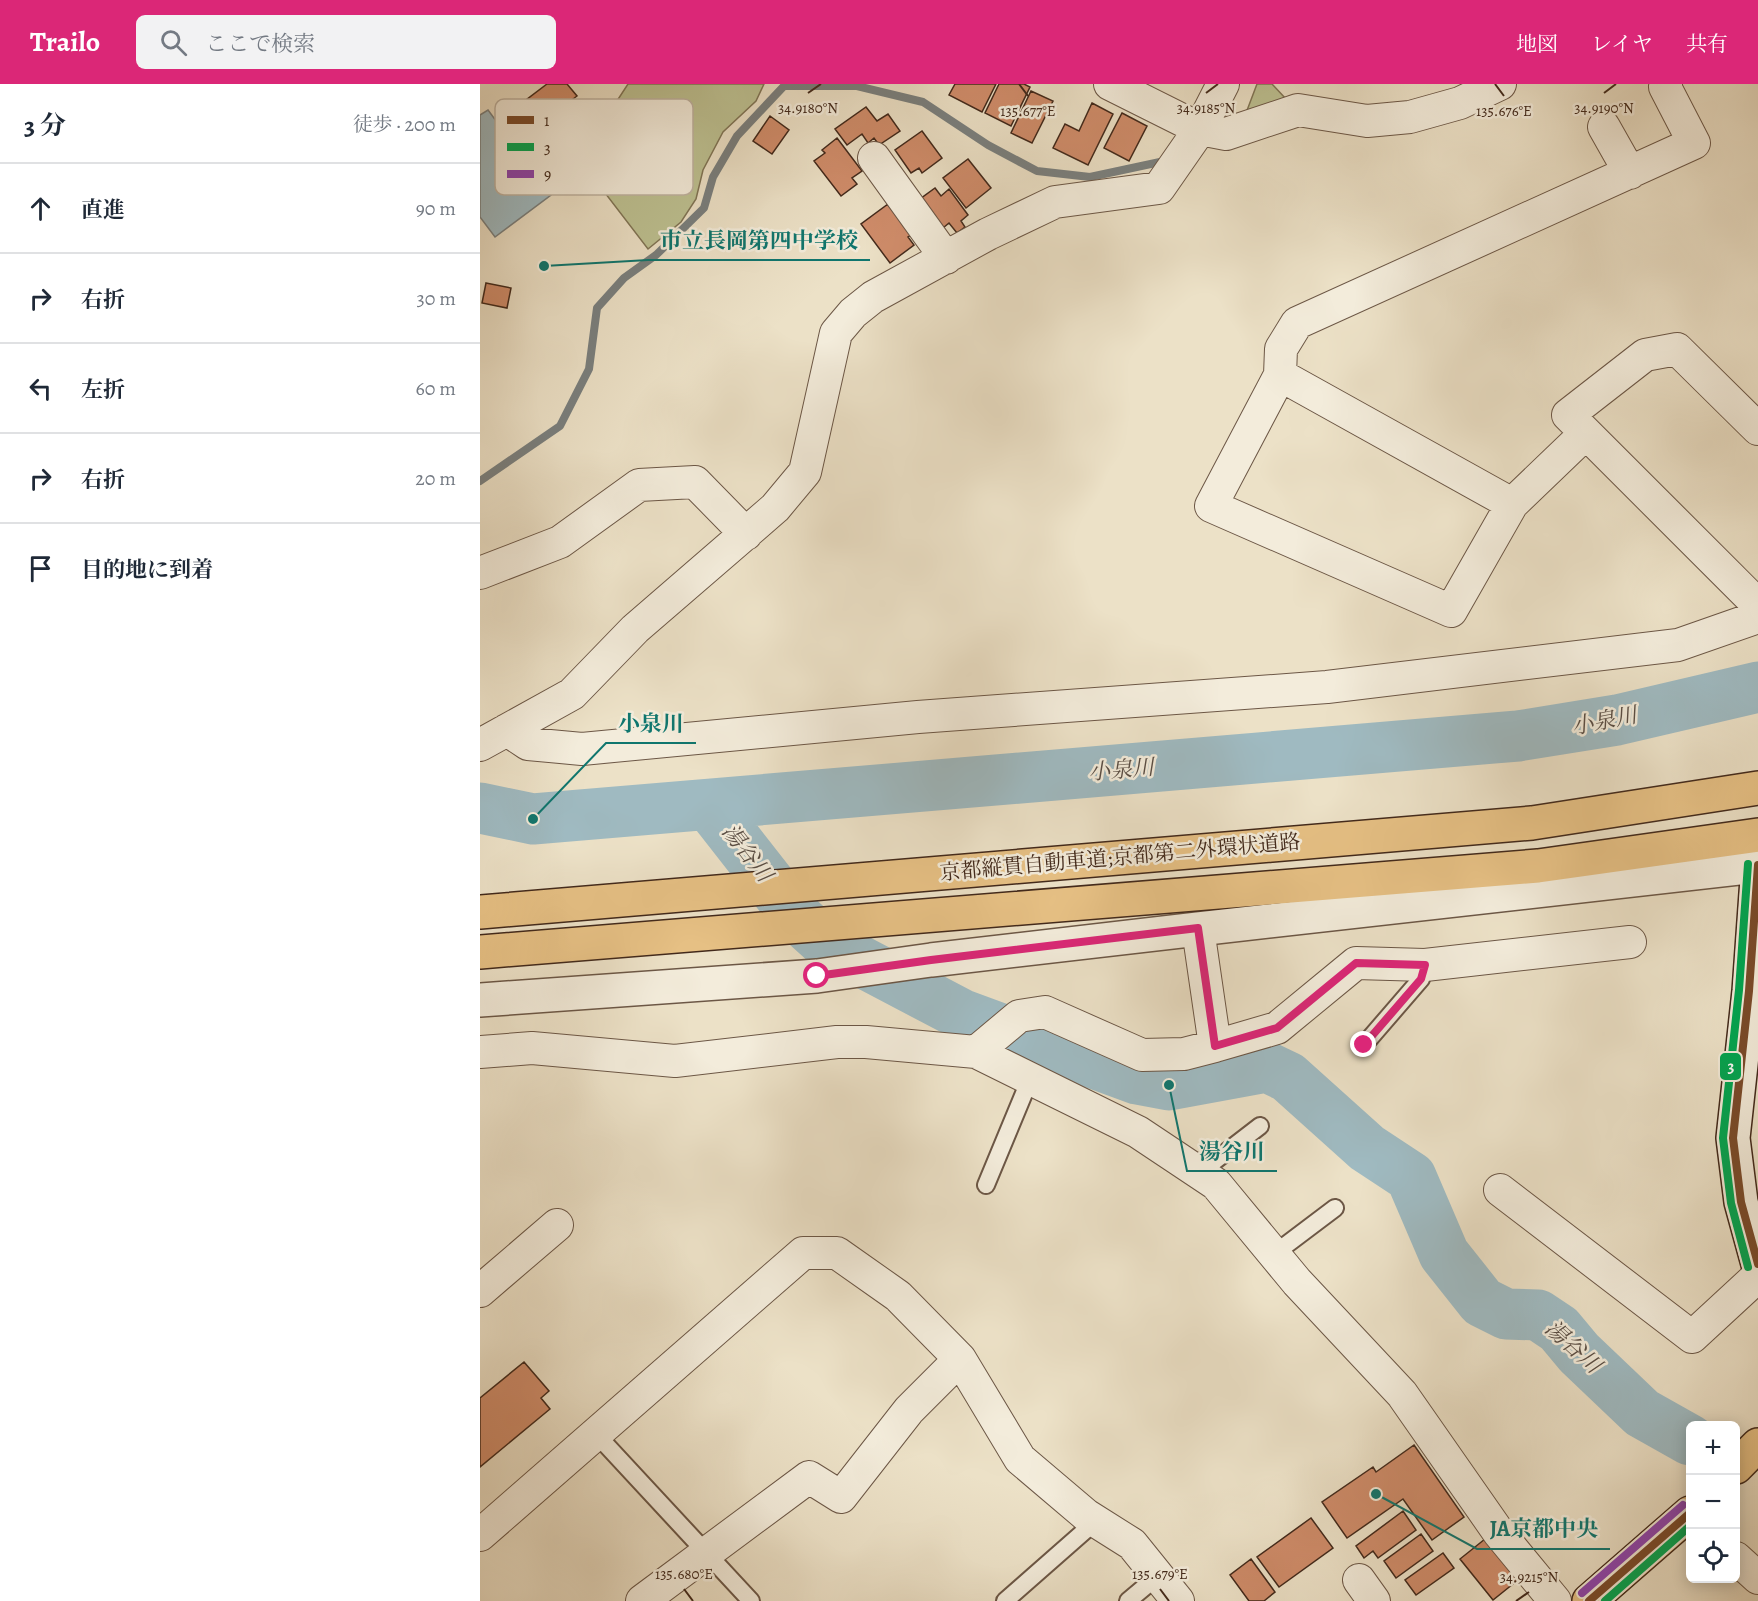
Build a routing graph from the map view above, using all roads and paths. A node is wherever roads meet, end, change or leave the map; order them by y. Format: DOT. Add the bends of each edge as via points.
graph roads {
  1 [pos="1110,84"];
  2 [pos="1223,84"];
  3 [pos="1500,84"];
  4 [pos="1666,84"];
  5 [pos="1604,127"];
  6 [pos="1200,129"];
  7 [pos="874,158"];
  8 [pos="1630,173"];
  9 [pos="946,258"];
  10 [pos="1280,375"];
  11 [pos="1758,429"];
  12 [pos="1586,433"];
  13 [pos="1512,504"];
  14 [pos="746,534"];
  15 [pos="480,573"];
  16 [pos="1758,605"];
  17 [pos="1758,617"];
  18 [pos="507,730"];
  19 [pos="480,745"];
  20 [pos="1758,789"];
  21 [pos="1758,835"];
  22 [pos="1758,866"];
  23 [pos="480,912"];
  24 [pos="1198,928"];
  25 [pos="1630,942"];
  26 [pos="480,952"];
  27 [pos="1425,965"];
  28 [pos="1754,991"];
  29 [pos="480,1000"];
  30 [pos="998,1034"];
  31 [pos="1364,1045"];
  32 [pos="1215,1046"];
  33 [pos="480,1052"];
  34 [pos="1030,1079"];
  35 [pos="1260,1126"];
  36 [pos="1199,1173"];
  37 [pos="986,1185"];
  38 [pos="1500,1190"];
  39 [pos="1335,1209"];
  40 [pos="557,1225"];
  41 [pos="1274,1254"];
  42 [pos="1758,1264"];
  43 [pos="1758,1276"];
  44 [pos="480,1291"];
  45 [pos="960,1359"];
  46 [pos="597,1435"];
  47 [pos="1686,1518"];
  48 [pos="1096,1521"];
  49 [pos="480,1535"];
  50 [pos="707,1553"];
  51 [pos="1740,1562"];
  52 [pos="1159,1575"];
  53 [pos="1758,1578"];
  54 [pos="642,1601"];
  55 [pos="751,1601"];
  56 [pos="1005,1601"];
  57 [pos="1128,1601"];
  58 [pos="1178,1601"];
  59 [pos="1555,1601"];
  60 [pos="1588,1601"];
  1 -- 6 [label="street"];
  2 -- 6 [label="street"];
  3 -- 6 [label="street" via="1460,103 1410,117 1367,121 1298,110 1226,134"];
  4 -- 8 [label="street" via="1694,143"];
  5 -- 8 [label="street"];
  6 -- 9 [label="street" via="1159,188 1055,202"];
  7 -- 9 [label="street"];
  8 -- 10 [label="street" via="1297,323 1281,349"];
  9 -- 14 [label="street" via="873,297 836,333 805,472 775,508"];
  10 -- 13 [label="street"];
  10 -- 13 [label="street" via="1211,506 1451,611"];
  11 -- 12 [label="street" via="1677,349 1645,355 1568,415"];
  12 -- 13 [label="street"];
  12 -- 16 [label="street"];
  14 -- 15 [label="street" via="695,482 639,485 560,542"];
  14 -- 18 [label="street" via="635,629 572,694"];
  17 -- 18 [label="street" via="1678,645 1327,687 918,717 582,749 528,744"];
  18 -- 19 [label="street"];
  20 -- 23 [label="main road, 京都縦貫自動車道;京都第二外環状道路" via="1532,823"];
  21 -- 26 [label="main road, 京都縦貫自動車道;京都第二外環状道路" via="1538,866"];
  22 -- 24 [label="street"];
  22 -- 28 [label="street"];
  24 -- 29 [label="street" via="817,976"];
  24 -- 32 [label="street"];
  25 -- 27 [label="street"];
  27 -- 31 [label="lane" via="1421,979"];
  27 -- 32 [label="street" via="1356,963 1277,1028"];
  28 -- 42 [label="street" via="1733,1138 1741,1202"];
  30 -- 32 [label="street" via="1045,1012 1142,1055 1184,1054"];
  30 -- 33 [label="street" via="837,1042 675,1061 532,1048"];
  30 -- 34 [label="street"];
  34 -- 36 [label="street" via="1138,1132"];
  34 -- 37 [label="lane"];
  35 -- 36 [label="lane"];
  36 -- 41 [label="street" via="1216,1184"];
  38 -- 43 [label="street" via="1692,1336"];
  39 -- 41 [label="lane"];
  40 -- 44 [label="street"];
  41 -- 59 [label="street" via="1402,1394 1499,1533"];
  45 -- 46 [label="street" via="898,1296 837,1253 803,1253"];
  45 -- 48 [label="street" via="1020,1459"];
  45 -- 50 [label="street" via="909,1410 841,1497 809,1477"];
  46 -- 49 [label="street"];
  46 -- 50 [label="lane"];
  47 -- 60 [label="main road"];
  48 -- 52 [label="street" via="1132,1544"];
  48 -- 56 [label="lane"];
  50 -- 54 [label="street"];
  50 -- 55 [label="lane"];
  51 -- 53 [label="street"];
  52 -- 57 [label="lane"];
  52 -- 58 [label="street"];
}
